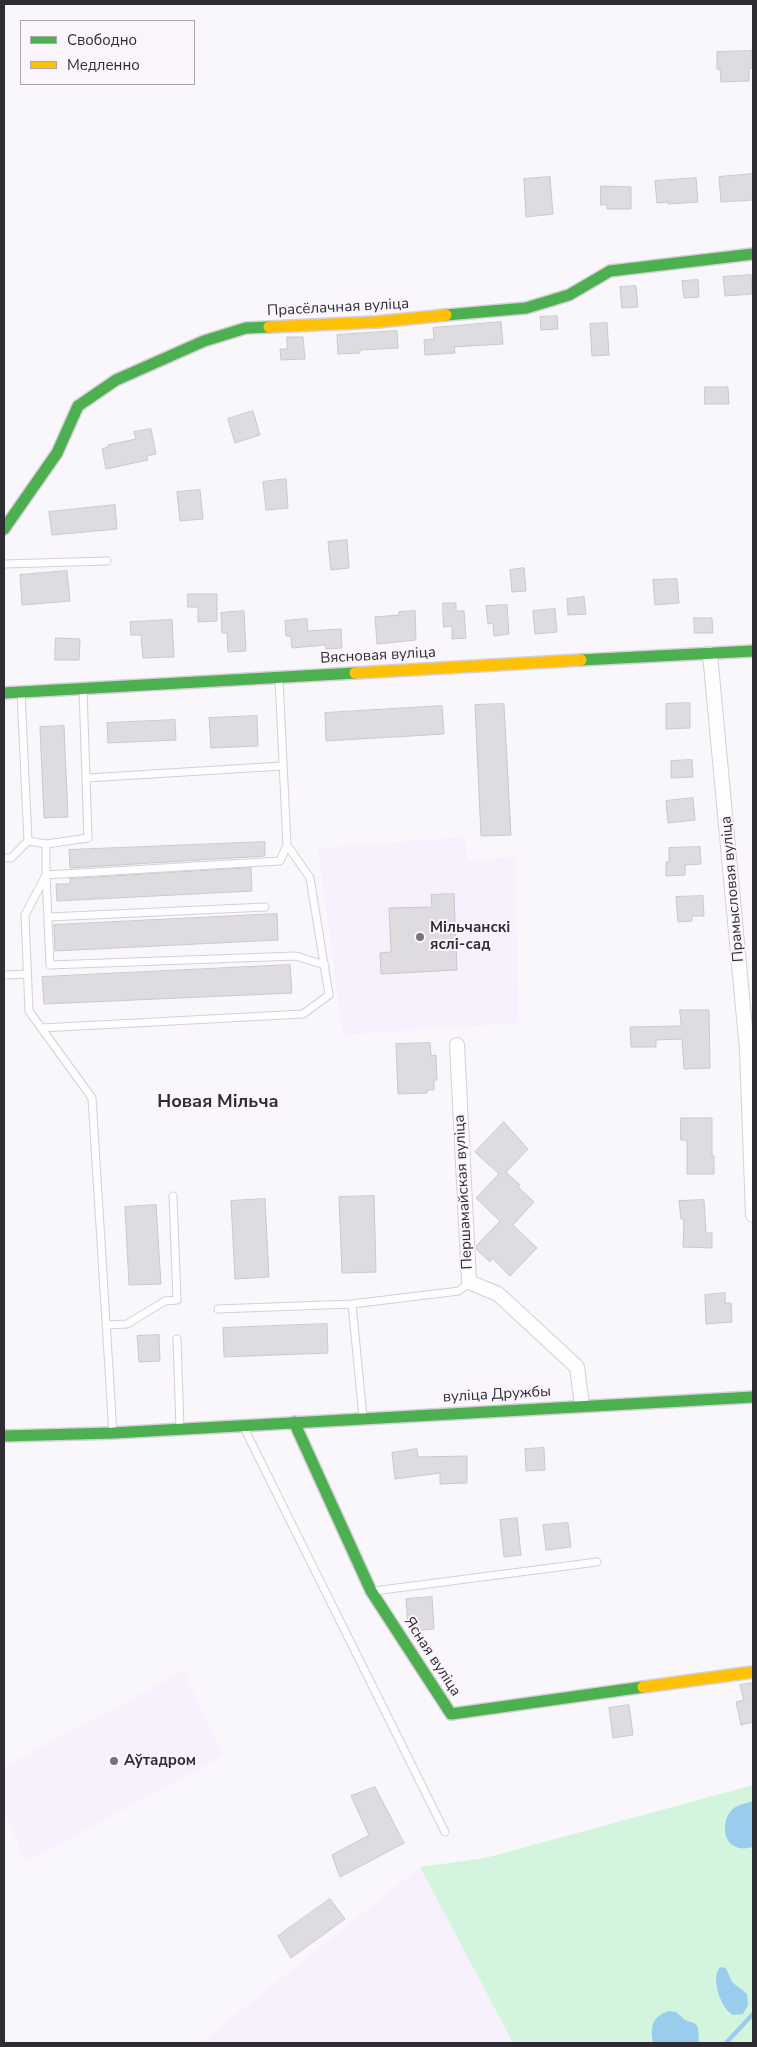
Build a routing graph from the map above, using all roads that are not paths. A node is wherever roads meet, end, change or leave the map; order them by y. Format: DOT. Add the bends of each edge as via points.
graph roads {
  1 [pos="753,254"];
  2 [pos="4,529"];
  3 [pos="107,561"];
  4 [pos="4,564"];
  5 [pos="753,652"];
  6 [pos="710,654"];
  7 [pos="278,677"];
  8 [pos="83,689"];
  9 [pos="21,692"];
  10 [pos="4,693"];
  11 [pos="282,766"];
  12 [pos="87,778"];
  13 [pos="28,841"];
  14 [pos="46,844"];
  15 [pos="287,845"];
  16 [pos="4,858"];
  17 [pos="46,876"];
  18 [pos="265,907"];
  19 [pos="49,917"];
  20 [pos="325,965"];
  21 [pos="27,974"];
  22 [pos="4,975"];
  23 [pos="42,1028"];
  24 [pos="456,1045"];
  25 [pos="750,1050"];
  26 [pos="173,1196"];
  27 [pos="753,1215"];
  28 [pos="469,1282"];
  29 [pos="352,1304"];
  30 [pos="218,1309"];
  31 [pos="106,1325"];
  32 [pos="177,1338"];
  33 [pos="753,1397"];
  34 [pos="582,1405"];
  35 [pos="363,1418"];
  36 [pos="294,1422"];
  37 [pos="243,1425"];
  38 [pos="180,1429"];
  39 [pos="112,1433"];
  40 [pos="4,1436"];
  41 [pos="597,1562"];
  42 [pos="370,1591"];
  43 [pos="753,1672"];
  44 [pos="445,1832"];
  1 -- 2 [label="street, Прасёлачная вуліца" via="610,271 569,295 526,308 376,322 246,328 204,341 116,380 78,406 57,453"];
  3 -- 4 [label="lane"];
  5 -- 6 [label="street, Вясновая вуліца"];
  6 -- 7 [label="street, Вясновая вуліца"];
  6 -- 25 [label="street, Прамысловая вуліца"];
  7 -- 8 [label="street, Вясновая вуліца"];
  7 -- 11 [label="lane"];
  8 -- 9 [label="street, Вясновая вуліца"];
  8 -- 12 [label="lane"];
  9 -- 10 [label="street, Вясновая вуліца"];
  9 -- 13 [label="lane"];
  11 -- 12 [label="lane"];
  11 -- 15 [label="lane"];
  12 -- 14 [label="lane" via="88,838"];
  13 -- 14 [label="lane"];
  13 -- 16 [label="lane" via="11,858"];
  14 -- 17 [label="lane"];
  15 -- 17 [label="lane" via="280,861"];
  15 -- 20 [label="lane" via="310,878"];
  17 -- 19 [label="lane"];
  17 -- 21 [label="lane" via="25,915"];
  18 -- 19 [label="lane"];
  19 -- 20 [label="lane" via="50,965 296,956"];
  20 -- 23 [label="lane" via="329,995 303,1014"];
  21 -- 22 [label="lane"];
  21 -- 23 [label="lane" via="29,1011"];
  23 -- 31 [label="lane" via="92,1098"];
  24 -- 28 [label="street, Першамайская вуліца"];
  25 -- 27 [label="street, Прамысловая вуліца"];
  26 -- 31 [label="lane" via="177,1300 165,1301 127,1324"];
  28 -- 29 [label="lane" via="459,1291"];
  28 -- 34 [label="street, Першамайская вуліца" via="498,1294 577,1367"];
  29 -- 30 [label="lane"];
  29 -- 35 [label="lane"];
  31 -- 39 [label="lane"];
  32 -- 38 [label="lane"];
  33 -- 34 [label="street, вуліца Дружбы"];
  34 -- 35 [label="street, вуліца Дружбы"];
  35 -- 36 [label="street, вуліца Дружбы"];
  36 -- 37 [label="street, вуліца Дружбы"];
  36 -- 42 [label="street, Ясная вуліца"];
  37 -- 38 [label="street, вуліца Дружбы"];
  37 -- 44 [label="lane"];
  38 -- 39 [label="street, вуліца Дружбы"];
  39 -- 40 [label="street, вуліца Дружбы"];
  41 -- 42 [label="lane"];
  42 -- 43 [label="street, Ясная вуліца" via="451,1714"];
}
